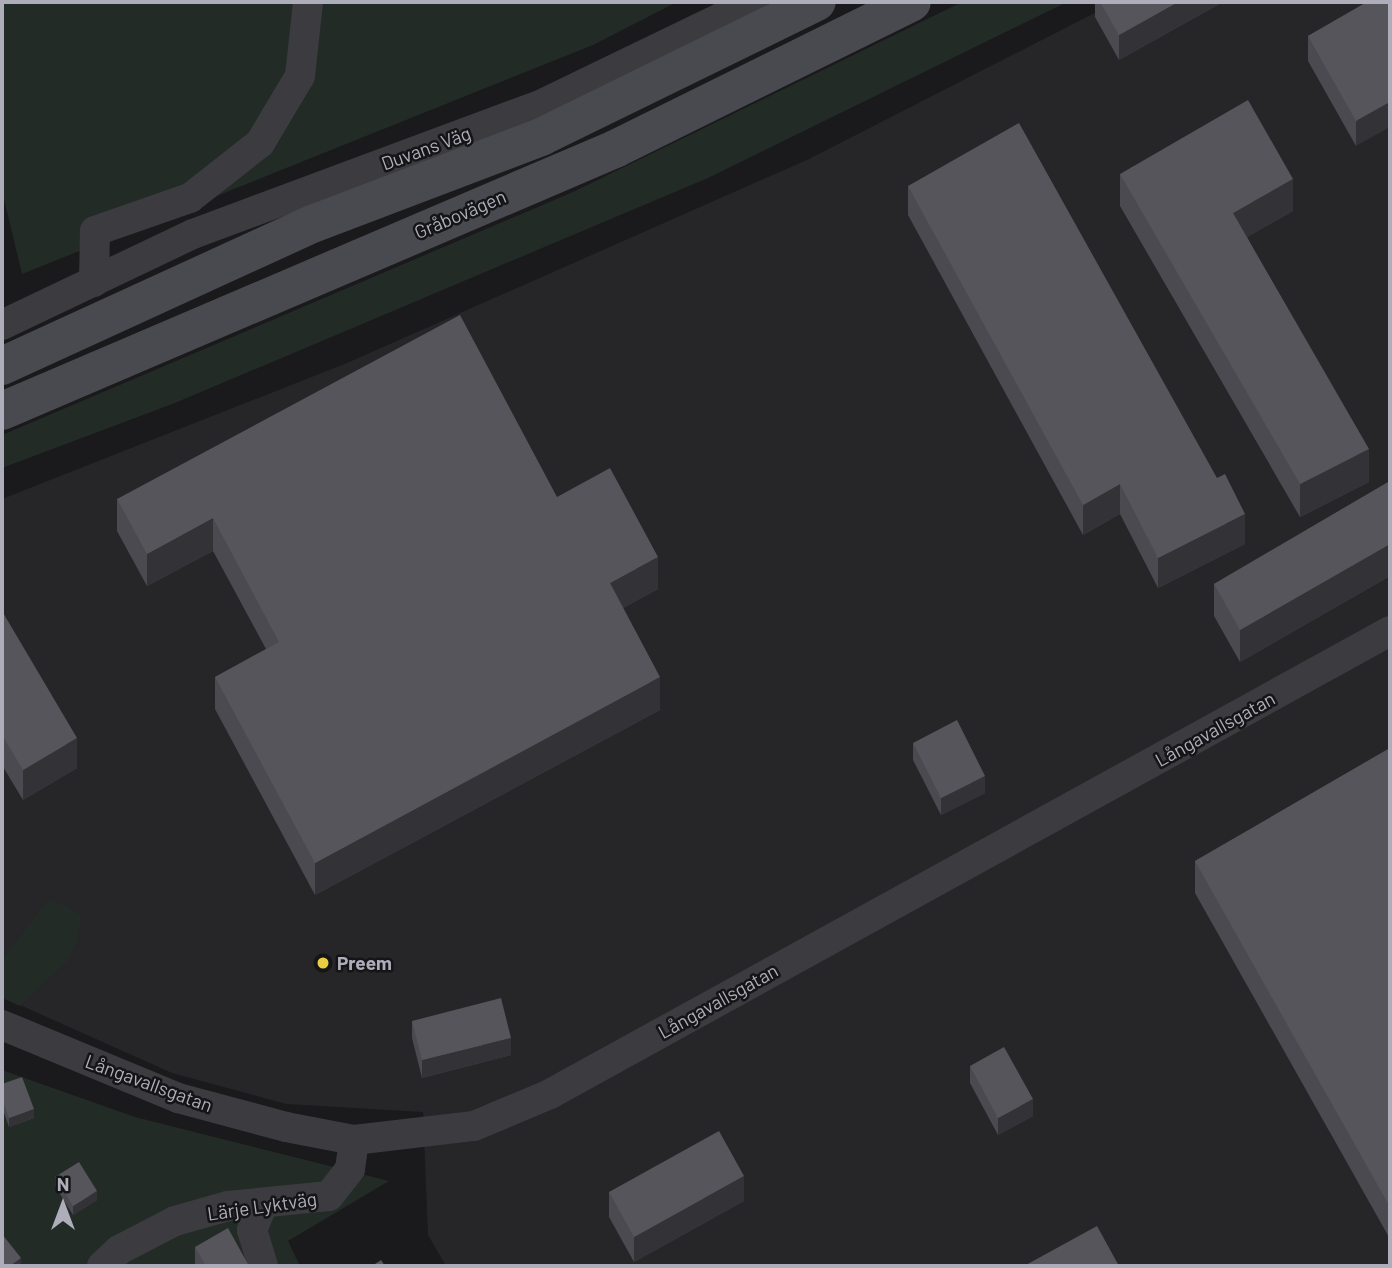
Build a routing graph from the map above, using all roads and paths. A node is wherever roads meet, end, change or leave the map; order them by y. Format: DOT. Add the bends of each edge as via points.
graph roads {
  1 [pos="307,2"];
  2 [pos="752,2"];
  3 [pos="817,2"];
  4 [pos="912,2"];
  5 [pos="94,282"];
  6 [pos="2,325"];
  7 [pos="2,366"];
  8 [pos="2,411"];
  9 [pos="1390,631"];
  10 [pos="7,1035"];
  11 [pos="354,1140"];
  12 [pos="263,1204"];
  13 [pos="102,1266"];
  14 [pos="262,1266"];
  1 -- 5 [label="street" via="300,76 260,143 190,198 95,231"];
  2 -- 5 [label="street, Duvans Väg" via="538,106 193,234"];
  3 -- 7 [label="main road" via="541,137 315,223"];
  4 -- 8 [label="main road, Gråbovägen" via="615,149"];
  5 -- 6 [label="street, Duvans Väg"];
  9 -- 11 [label="street, Långavallsgatan" via="550,1094 474,1126"];
  10 -- 11 [label="street, Långavallsgatan" via="178,1098"];
  11 -- 12 [label="street, Lärje Lyktväg" via="351,1169 329,1196"];
  12 -- 13 [label="street, Lärje Lyktväg" via="175,1221 119,1250"];
  12 -- 14 [label="street" via="252,1230"];
}
